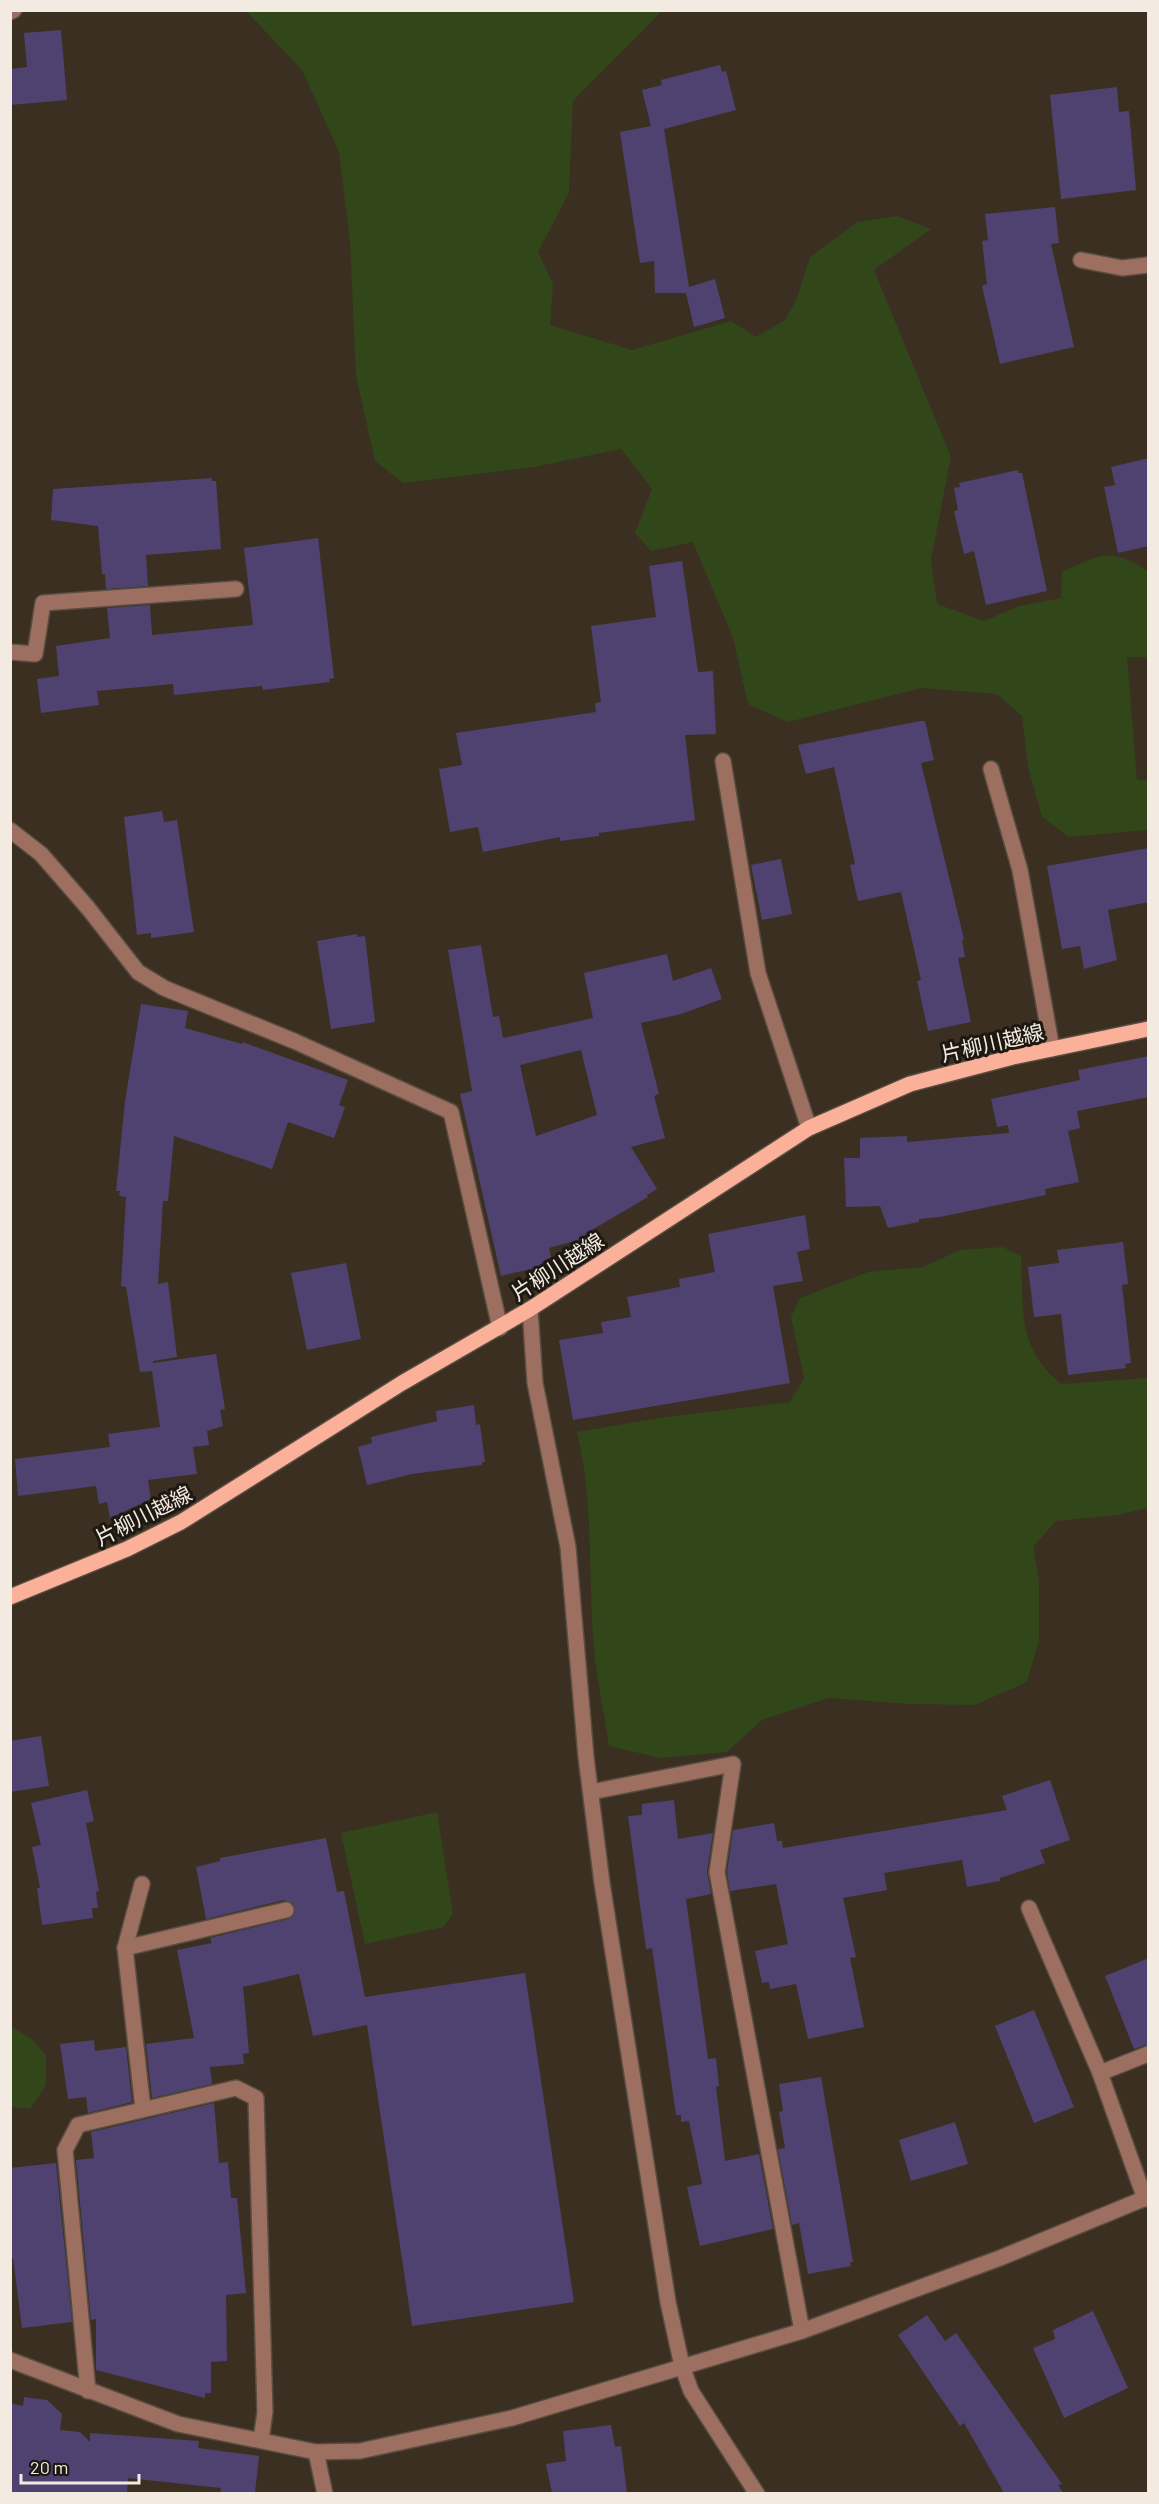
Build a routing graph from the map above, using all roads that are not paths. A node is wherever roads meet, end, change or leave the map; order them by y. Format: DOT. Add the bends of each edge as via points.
graph roads {
  1 [pos="1081,260"];
  2 [pos="1149,265"];
  3 [pos="236,589"];
  4 [pos="10,652"];
  5 [pos="723,761"];
  6 [pos="992,770"];
  7 [pos="10,830"];
  8 [pos="1149,1029"];
  9 [pos="1052,1049"];
  10 [pos="809,1128"];
  11 [pos="530,1309"];
  12 [pos="500,1328"];
  13 [pos="10,1597"];
  14 [pos="591,1792"];
  15 [pos="142,1884"];
  16 [pos="1029,1908"];
  17 [pos="286,1910"];
  18 [pos="125,1948"];
  19 [pos="1149,2054"];
  20 [pos="1100,2073"];
  21 [pos="143,2109"];
  22 [pos="1147,2198"];
  23 [pos="802,2331"];
  24 [pos="10,2360"];
  25 [pos="682,2366"];
  26 [pos="88,2391"];
  27 [pos="261,2440"];
  28 [pos="316,2452"];
  29 [pos="325,2493"];
  30 [pos="757,2493"];
  1 -- 2 [label="street" via="1122,268"];
  3 -- 4 [label="street" via="43,603 35,654"];
  5 -- 10 [label="street" via="758,973"];
  6 -- 9 [label="street" via="1020,870"];
  7 -- 12 [label="street" via="41,854 138,972 164,988 451,1112"];
  8 -- 9 [label="main road, 片柳川越線"];
  9 -- 10 [label="main road, 片柳川越線" via="910,1084"];
  10 -- 11 [label="main road, 片柳川越線"];
  11 -- 12 [label="main road, 片柳川越線"];
  11 -- 14 [label="street" via="535,1383 568,1547"];
  12 -- 13 [label="main road, 片柳川越線" via="402,1383 182,1522"];
  14 -- 23 [label="street" via="733,1764 717,1872"];
  14 -- 25 [label="street" via="668,2302"];
  15 -- 18 [label="street"];
  16 -- 20 [label="street"];
  17 -- 18 [label="street"];
  18 -- 21 [label="street"];
  19 -- 20 [label="street"];
  20 -- 22 [label="street"];
  21 -- 26 [label="street" via="78,2125 65,2150"];
  21 -- 27 [label="street" via="236,2088 256,2098 265,2412"];
  22 -- 23 [label="street" via="1000,2258"];
  23 -- 25 [label="street"];
  24 -- 26 [label="street"];
  25 -- 28 [label="street" via="512,2418 360,2451"];
  25 -- 30 [label="street" via="691,2391"];
  26 -- 27 [label="street" via="178,2424"];
  27 -- 28 [label="street"];
  28 -- 29 [label="street"];
}
